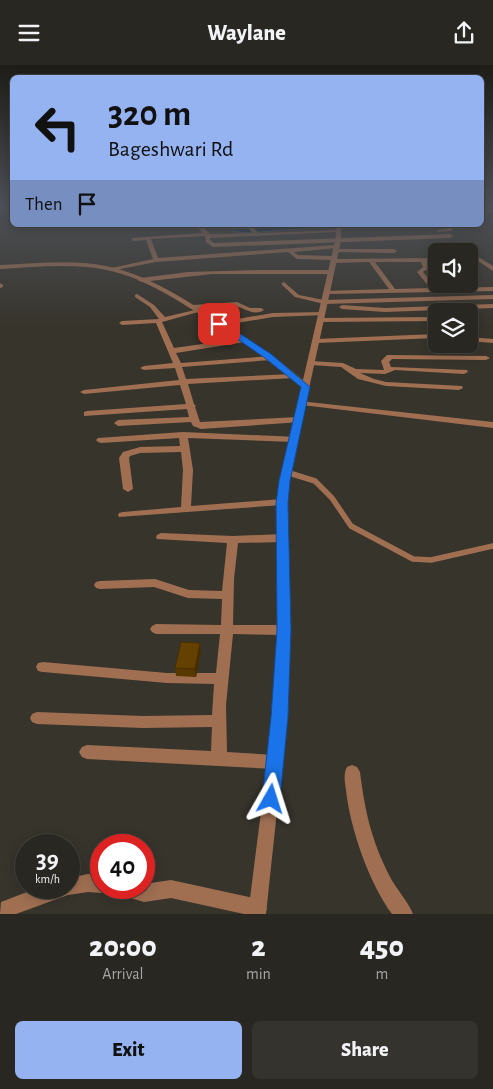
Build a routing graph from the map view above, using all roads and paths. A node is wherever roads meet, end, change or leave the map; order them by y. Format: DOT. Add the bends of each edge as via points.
graph roads {
  1 [pos="151,247"];
  2 [pos="313,247"];
  3 [pos="336,247"];
  4 [pos="290,251"];
  5 [pos="394,251"];
  6 [pos="478,259"];
  7 [pos="156,260"];
  8 [pos="372,261"];
  9 [pos="424,261"];
  10 [pos="428,261"];
  11 [pos="0,267"];
  12 [pos="110,269"];
  13 [pos="493,269"];
  14 [pos="142,280"];
  15 [pos="428,283"];
  16 [pos="284,284"];
  17 [pos="493,289"];
  18 [pos="478,290"];
  19 [pos="393,291"];
  20 [pos="428,291"];
  21 [pos="137,296"];
  22 [pos="493,297"];
  23 [pos="493,305"];
  24 [pos="323,307"];
  25 [pos="478,307"];
  26 [pos="196,309"];
  27 [pos="261,310"];
  28 [pos="428,310"];
  29 [pos="428,318"];
  30 [pos="160,320"];
  31 [pos="122,323"];
  32 [pos="219,324"];
  33 [pos="428,336"];
  34 [pos="245,340"];
  35 [pos="478,340"];
  36 [pos="316,341"];
  37 [pos="493,341"];
  38 [pos="172,351"];
  39 [pos="271,358"];
  40 [pos="486,358"];
  41 [pos="311,363"];
  42 [pos="178,365"];
  43 [pos="144,368"];
  44 [pos="351,370"];
  45 [pos="388,370"];
  46 [pos="464,371"];
  47 [pos="293,375"];
  48 [pos="184,382"];
  49 [pos="306,387"];
  50 [pos="458,389"];
  51 [pos="84,393"];
  52 [pos="302,403"];
  53 [pos="192,406"];
  54 [pos="87,414"];
  55 [pos="195,419"];
  56 [pos="298,420"];
  57 [pos="118,423"];
  58 [pos="493,425"];
  59 [pos="183,435"];
  60 [pos="294,439"];
  61 [pos="100,440"];
  62 [pos="185,449"];
  63 [pos="286,473"];
  64 [pos="128,489"];
  65 [pos="282,503"];
  66 [pos="186,509"];
  67 [pos="123,515"];
  68 [pos="161,537"];
  69 [pos="282,538"];
  70 [pos="233,540"];
  71 [pos="493,546"];
  72 [pos="100,585"];
  73 [pos="227,595"];
  74 [pos="156,629"];
  75 [pos="227,629"];
  76 [pos="284,630"];
  77 [pos="44,667"];
  78 [pos="222,679"];
  79 [pos="37,718"];
  80 [pos="219,721"];
  81 [pos="87,753"];
  82 [pos="219,757"];
  83 [pos="275,762"];
  84 [pos="352,772"];
  85 [pos="155,891"];
  86 [pos="33,899"];
  87 [pos="7,908"];
  88 [pos="258,911"];
  89 [pos="404,914"];
  1 -- 7 [label="street"];
  2 -- 3 [label="street"];
  3 -- 4 [label="street"];
  3 -- 4 [label="street" via="297,257"];
  3 -- 5 [label="street"];
  3 -- 8 [label="street"];
  3 -- 14 [label="street" via="213,273"];
  3 -- 24 [label="street"];
  4 -- 7 [label="street"];
  6 -- 13 [label="street"];
  7 -- 12 [label="street"];
  8 -- 9 [label="street"];
  8 -- 19 [label="street"];
  9 -- 10 [label="street"];
  9 -- 15 [label="street" via="426,268 420,272"];
  11 -- 12 [label="street" via="78,265"];
  12 -- 14 [label="street"];
  14 -- 26 [label="street"];
  16 -- 24 [label="street" via="297,296"];
  17 -- 18 [label="street"];
  19 -- 20 [label="street"];
  19 -- 24 [label="street"];
  21 -- 30 [label="street" via="152,306"];
  22 -- 24 [label="street"];
  23 -- 25 [label="street"];
  24 -- 28 [label="street"];
  24 -- 29 [label="street"];
  24 -- 32 [label="street"];
  24 -- 36 [label="street"];
  26 -- 27 [label="street" via="236,304 249,311"];
  26 -- 30 [label="street"];
  26 -- 32 [label="street"];
  30 -- 31 [label="street"];
  30 -- 38 [label="street"];
  32 -- 34 [label="street"];
  33 -- 36 [label="street"];
  34 -- 38 [label="street"];
  34 -- 39 [label="street"];
  35 -- 37 [label="street"];
  36 -- 41 [label="street"];
  38 -- 42 [label="street"];
  39 -- 42 [label="street"];
  39 -- 47 [label="street"];
  40 -- 45 [label="street" via="390,357 385,359"];
  41 -- 44 [label="street" via="342,365"];
  41 -- 49 [label="street"];
  42 -- 43 [label="street"];
  42 -- 48 [label="street"];
  44 -- 45 [label="street"];
  44 -- 50 [label="street" via="364,380 381,384"];
  45 -- 46 [label="street"];
  47 -- 48 [label="street"];
  47 -- 49 [label="street"];
  48 -- 51 [label="street"];
  48 -- 53 [label="street"];
  49 -- 52 [label="street"];
  52 -- 56 [label="street"];
  52 -- 58 [label="street"];
  53 -- 54 [label="street"];
  53 -- 55 [label="street"];
  55 -- 56 [label="street" via="201,426"];
  55 -- 57 [label="street"];
  56 -- 60 [label="street"];
  59 -- 60 [label="street"];
  59 -- 61 [label="street"];
  59 -- 62 [label="street"];
  60 -- 63 [label="street"];
  62 -- 64 [label="street" via="140,450 126,454"];
  62 -- 66 [label="street" via="188,469"];
  63 -- 65 [label="street"];
  63 -- 71 [label="lane" via="315,481 332,498 351,526 413,559 431,560"];
  65 -- 66 [label="street"];
  65 -- 69 [label="street"];
  66 -- 67 [label="street"];
  68 -- 70 [label="street"];
  69 -- 70 [label="street"];
  69 -- 76 [label="street"];
  70 -- 73 [label="street"];
  72 -- 73 [label="street" via="155,583 188,594"];
  73 -- 75 [label="street"];
  74 -- 75 [label="street"];
  75 -- 76 [label="street"];
  75 -- 78 [label="street"];
  76 -- 83 [label="street"];
  77 -- 78 [label="street" via="166,678"];
  78 -- 80 [label="street"];
  79 -- 80 [label="street"];
  80 -- 82 [label="street"];
  81 -- 82 [label="street"];
  82 -- 83 [label="street"];
  83 -- 88 [label="street"];
  84 -- 89 [label="street" via="364,834 392,900"];
  85 -- 88 [label="street" via="171,889"];
  86 -- 87 [label="street"];
}
